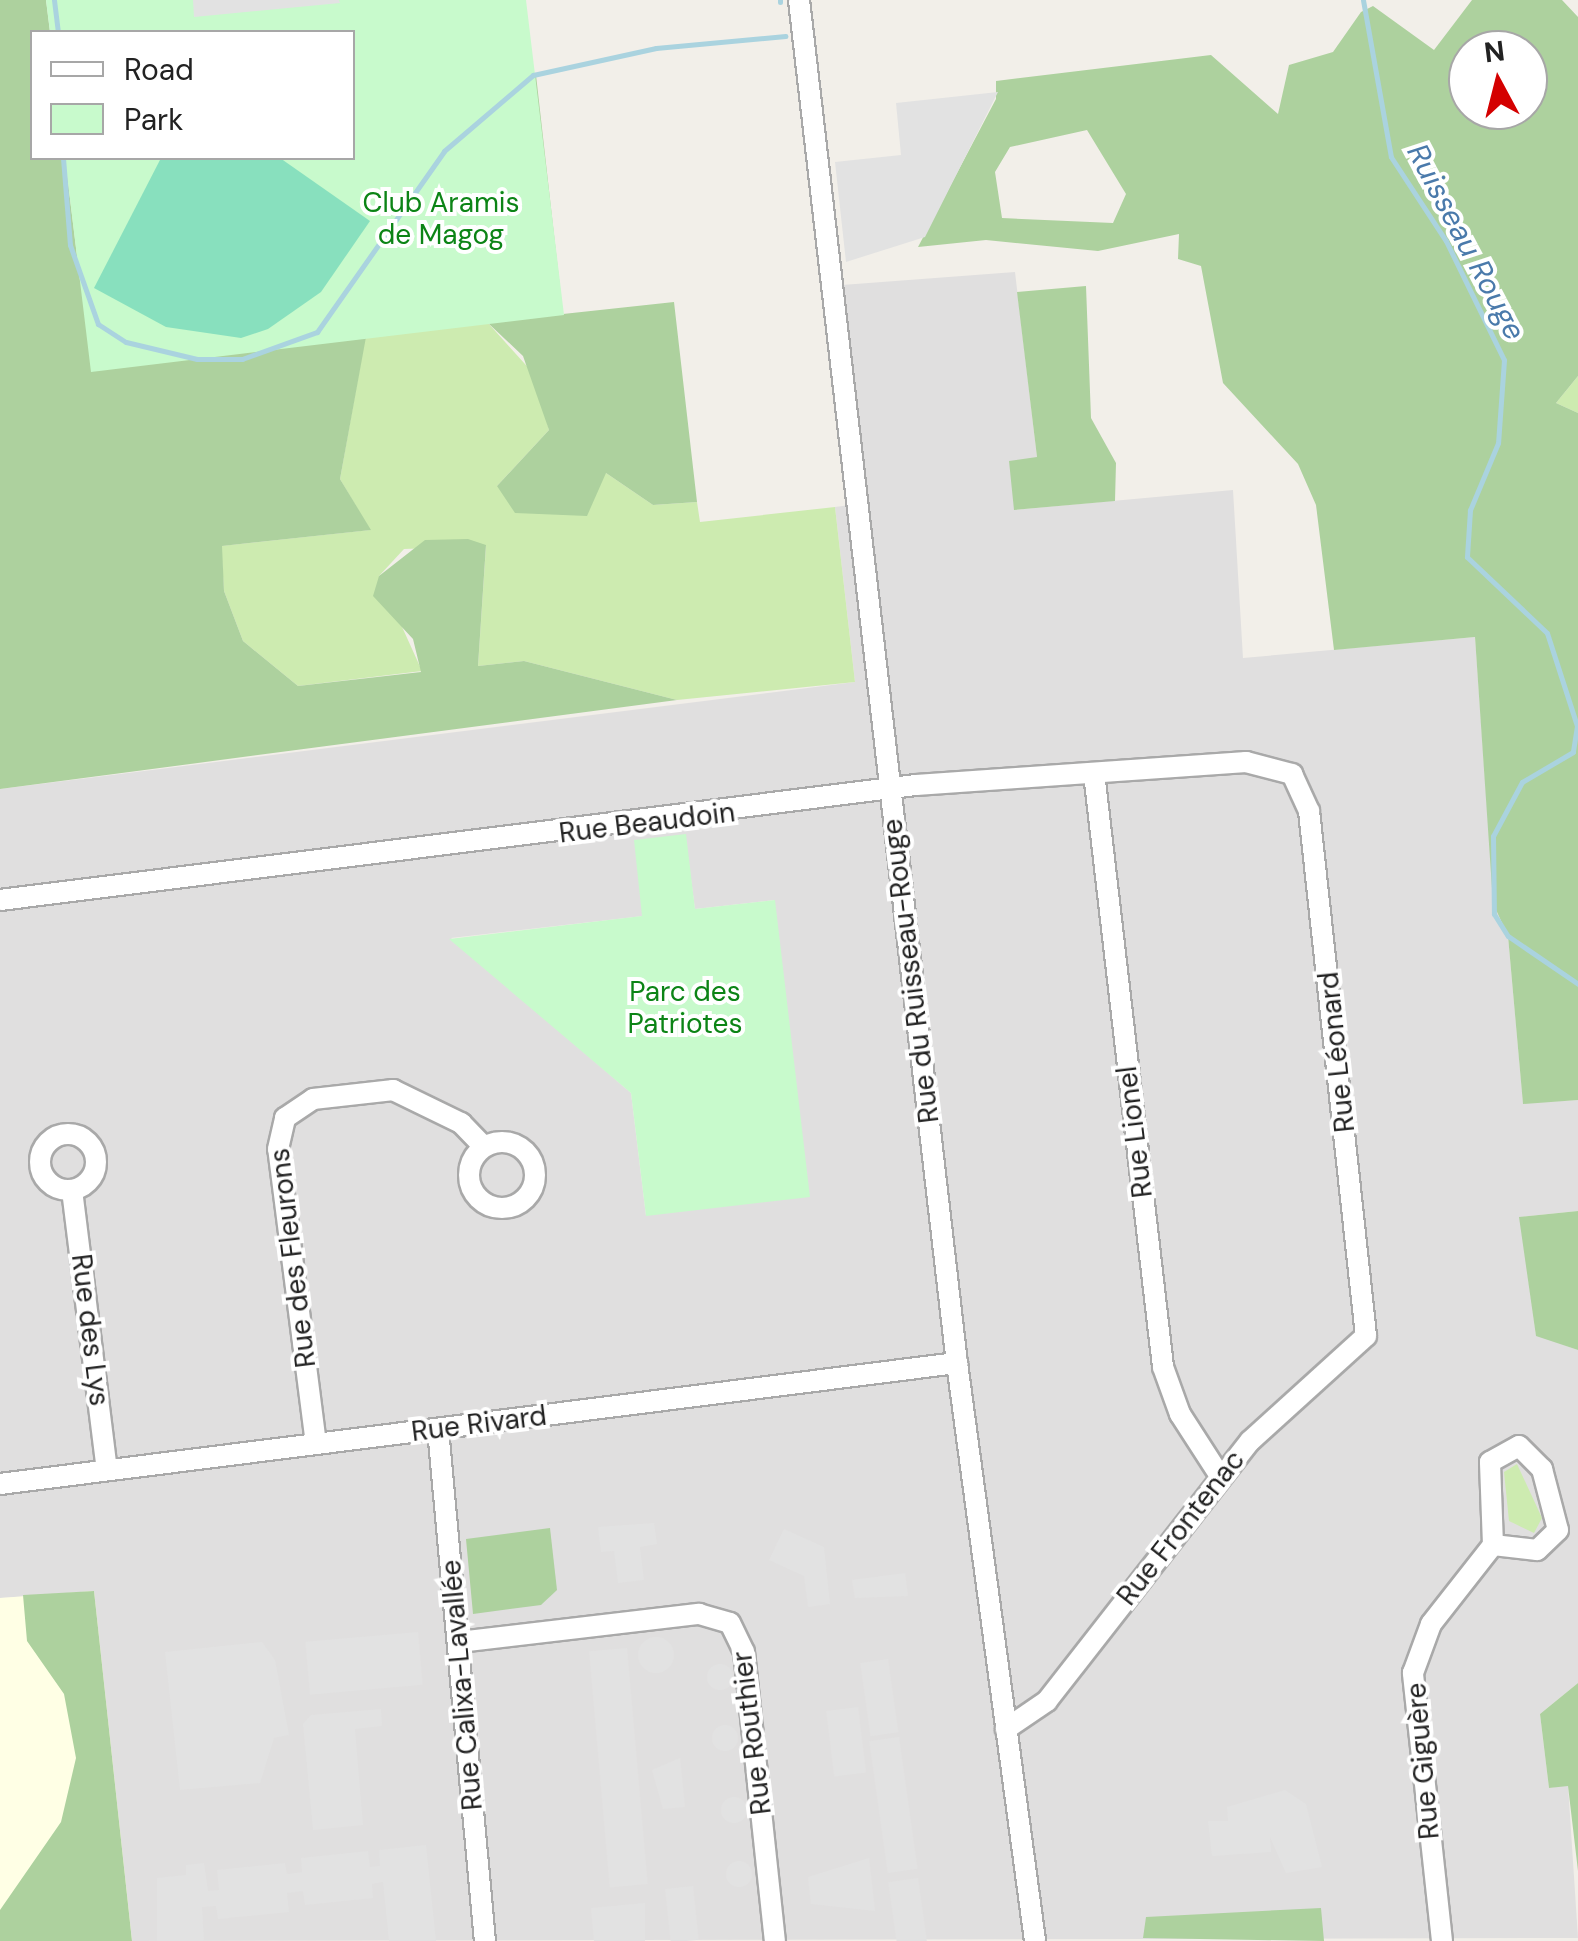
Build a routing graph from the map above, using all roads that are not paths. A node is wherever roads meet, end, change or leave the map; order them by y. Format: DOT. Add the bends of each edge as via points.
graph roads {
  1 [pos="799,0"];
  2 [pos="1094,773"];
  3 [pos="1292,774"];
  4 [pos="889,790"];
  5 [pos="0,900"];
  6 [pos="484,1146"];
  7 [pos="72,1190"];
  8 [pos="1366,1336"];
  9 [pos="957,1363"];
  10 [pos="438,1429"];
  11 [pos="316,1444"];
  12 [pos="107,1470"];
  13 [pos="1220,1476"];
  14 [pos="0,1484"];
  15 [pos="1492,1545"];
  16 [pos="459,1642"];
  17 [pos="1006,1729"];
  18 [pos="485,1941"];
  19 [pos="774,1941"];
  20 [pos="1035,1941"];
  21 [pos="1442,1941"];
  1 -- 4 [label="street, Rue du Ruisseau-Rouge"];
  2 -- 3 [label="street, Rue Beaudoin" via="1260,762"];
  2 -- 4 [label="street, Rue Beaudoin"];
  2 -- 13 [label="street, Rue Lionel" via="1163,1367 1180,1414"];
  3 -- 8 [label="street, Rue Léonard" via="1309,812"];
  4 -- 5 [label="street, Rue Beaudoin"];
  4 -- 9 [label="street, Rue du Ruisseau-Rouge"];
  6 -- 11 [label="street, Rue des Fleurons" via="461,1123 394,1090 313,1099 285,1118 278,1150"];
  7 -- 12 [label="street, Rue des Lys"];
  8 -- 13 [label="street, Rue Frontenac"];
  9 -- 10 [label="street, Rue Rivard"];
  9 -- 17 [label="street, Rue du Ruisseau-Rouge"];
  10 -- 11 [label="street, Rue Rivard"];
  10 -- 16 [label="street, Rue Calixa-Lavallée"];
  11 -- 12 [label="street, Rue Rivard"];
  12 -- 14 [label="street, Rue Rivard"];
  13 -- 17 [label="street, Rue Frontenac" via="1046,1701"];
  15 -- 15 [label="street" via="1489,1466 1497,1452 1520,1446 1542,1469 1558,1530 1537,1550"];
  15 -- 21 [label="street, Rue Giguère" via="1431,1624 1414,1674"];
  16 -- 18 [label="street, Rue Calixa-Lavallée"];
  16 -- 19 [label="street, Rue Routhier" via="699,1614 730,1622 742,1641"];
  17 -- 20 [label="street, Rue du Ruisseau-Rouge"];
}
